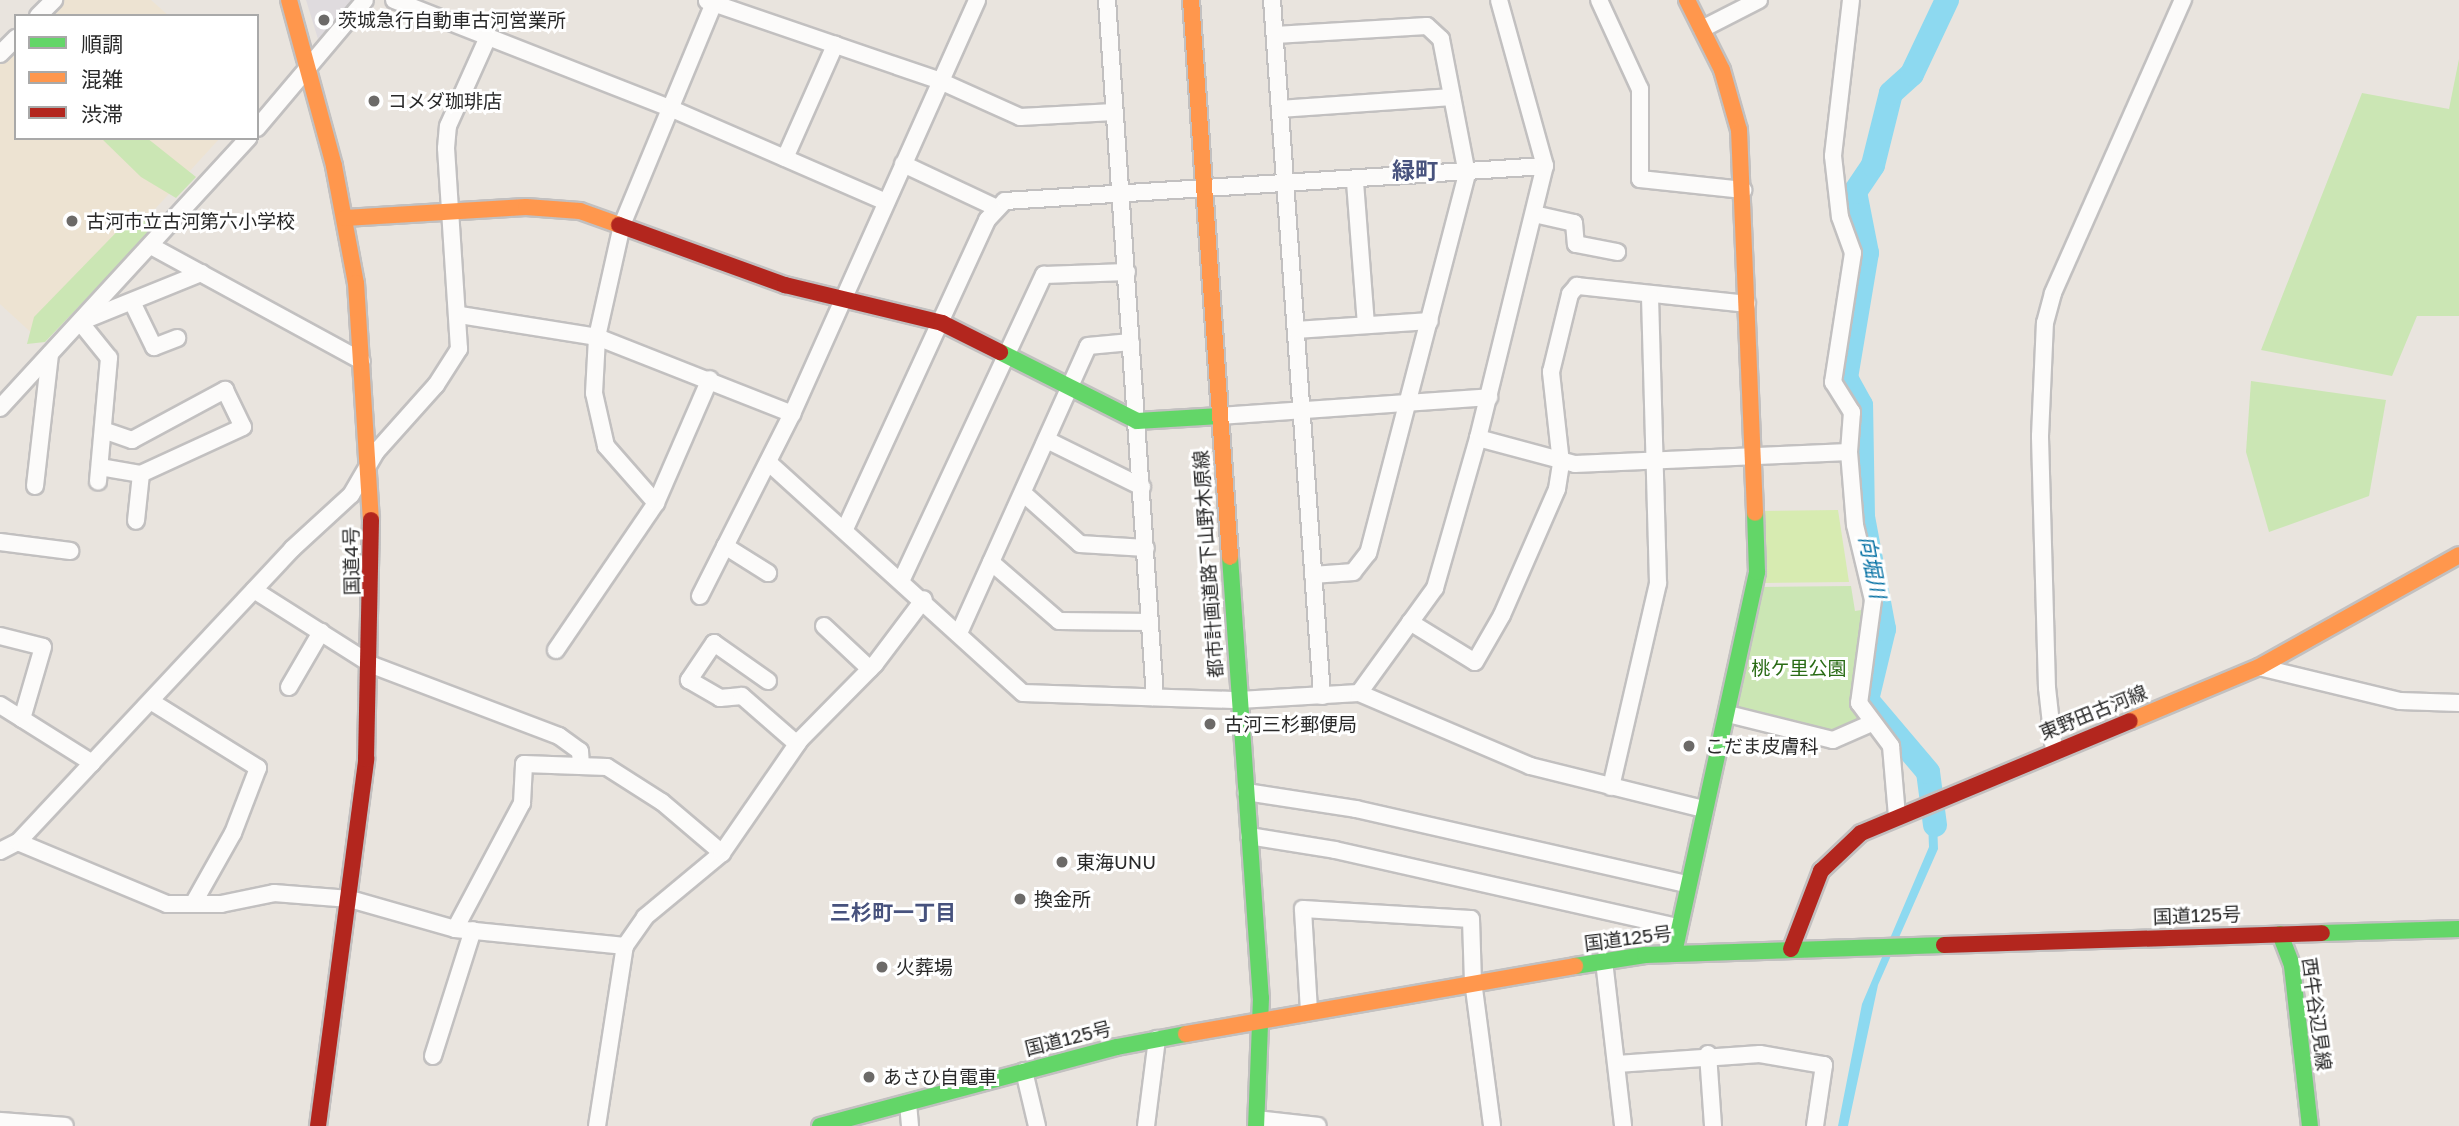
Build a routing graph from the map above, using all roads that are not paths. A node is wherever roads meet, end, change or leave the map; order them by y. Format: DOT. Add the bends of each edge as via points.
graph roads {
  1 [pos="54,0"];
  2 [pos="365,0"];
  3 [pos="394,0"];
  4 [pos="976,0"];
  5 [pos="1107,0"];
  6 [pos="1191,0"];
  7 [pos="1272,0"];
  8 [pos="1499,0"];
  9 [pos="1599,0"];
  10 [pos="1687,0"];
  11 [pos="1759,0"];
  12 [pos="1851,0"];
  13 [pos="2183,0"];
  14 [pos="286,1"];
  15 [pos="712,1"];
  16 [pos="40,14"];
  17 [pos="1702,29"];
  18 [pos="1275,35"];
  19 [pos="488,37"];
  20 [pos="14,40"];
  21 [pos="835,45"];
  22 [pos="0,54"];
  23 [pos="308,64"];
  24 [pos="940,81"];
  25 [pos="1452,97"];
  26 [pos="672,109"];
  27 [pos="1280,109"];
  28 [pos="1114,112"];
  29 [pos="259,125"];
  30 [pos="246,140"];
  31 [pos="785,158"];
  32 [pos="904,164"];
  33 [pos="1545,166"];
  34 [pos="1467,174"];
  35 [pos="1355,182"];
  36 [pos="1286,186"];
  37 [pos="1743,190"];
  38 [pos="1204,192"];
  39 [pos="1120,197"];
  40 [pos="886,202"];
  41 [pos="995,207"];
  42 [pos="449,210"];
  43 [pos="1534,214"];
  44 [pos="345,218"];
  45 [pos="622,225"];
  46 [pos="151,246"];
  47 [pos="1617,252"];
  48 [pos="1127,271"];
  49 [pos="201,273"];
  50 [pos="1650,295"];
  51 [pos="844,298"];
  52 [pos="133,304"];
  53 [pos="1747,304"];
  54 [pos="460,314"];
  55 [pos="1430,321"];
  56 [pos="80,322"];
  57 [pos="942,323"];
  58 [pos="1366,325"];
  59 [pos="1296,330"];
  60 [pos="597,337"];
  61 [pos="177,338"];
  62 [pos="1131,342"];
  63 [pos="50,354"];
  64 [pos="1006,356"];
  65 [pos="362,361"];
  66 [pos="710,379"];
  67 [pos="1071,388"];
  68 [pos="1489,397"];
  69 [pos="1410,401"];
  70 [pos="0,408"];
  71 [pos="1301,410"];
  72 [pos="792,414"];
  73 [pos="1220,416"];
  74 [pos="1137,421"];
  75 [pos="103,430"];
  76 [pos="1478,438"];
  77 [pos="1047,440"];
  78 [pos="1849,452"];
  79 [pos="1753,455"];
  80 [pos="1655,460"];
  81 [pos="768,462"];
  82 [pos="1561,463"];
  83 [pos="368,466"];
  84 [pos="141,474"];
  85 [pos="34,486"];
  86 [pos="1142,487"];
  87 [pos="1023,493"];
  88 [pos="656,503"];
  89 [pos="136,521"];
  90 [pos="845,529"];
  91 [pos="0,542"];
  92 [pos="725,546"];
  93 [pos="1146,548"];
  94 [pos="70,551"];
  95 [pos="2459,555"];
  96 [pos="992,562"];
  97 [pos="768,573"];
  98 [pos="1313,575"];
  99 [pos="902,579"];
  100 [pos="254,590"];
  101 [pos="700,596"];
  102 [pos="924,599"];
  103 [pos="1150,622"];
  104 [pos="1410,622"];
  105 [pos="824,626"];
  106 [pos="960,631"];
  107 [pos="321,632"];
  108 [pos="0,636"];
  109 [pos="556,650"];
  110 [pos="372,665"];
  111 [pos="2259,667"];
  112 [pos="870,669"];
  113 [pos="768,681"];
  114 [pos="289,687"];
  115 [pos="1359,693"];
  116 [pos="1322,696"];
  117 [pos="1155,697"];
  118 [pos="1239,700"];
  119 [pos="152,702"];
  120 [pos="2459,703"];
  121 [pos="0,705"];
  122 [pos="1728,714"];
  123 [pos="22,719"];
  124 [pos="1872,723"];
  125 [pos="797,744"];
  126 [pos="2054,751"];
  127 [pos="92,763"];
  128 [pos="581,766"];
  129 [pos="1611,788"];
  130 [pos="1246,792"];
  131 [pos="1704,810"];
  132 [pos="1902,814"];
  133 [pos="1249,836"];
  134 [pos="18,842"];
  135 [pos="0,851"];
  136 [pos="722,853"];
  137 [pos="1686,884"];
  138 [pos="349,899"];
  139 [pos="193,904"];
  140 [pos="1677,927"];
  141 [pos="455,929"];
  142 [pos="2459,929"];
  143 [pos="473,930"];
  144 [pos="2280,934"];
  145 [pos="625,946"];
  146 [pos="1791,949"];
  147 [pos="1674,953"];
  148 [pos="1604,961"];
  149 [pos="1473,981"];
  150 [pos="1309,1011"];
  151 [pos="1262,1020"];
  152 [pos="1157,1039"];
  153 [pos="1708,1054"];
  154 [pos="433,1056"];
  155 [pos="1618,1065"];
  156 [pos="1024,1071"];
  157 [pos="908,1103"];
  158 [pos="0,1121"];
  159 [pos="1257,1122"];
  160 [pos="65,1126"];
  161 [pos="318,1126"];
  162 [pos="597,1126"];
  163 [pos="820,1126"];
  164 [pos="910,1126"];
  165 [pos="1037,1126"];
  166 [pos="1146,1126"];
  167 [pos="1318,1126"];
  168 [pos="1492,1126"];
  169 [pos="1623,1126"];
  170 [pos="1713,1126"];
  171 [pos="1815,1126"];
  172 [pos="2294,1126"];
  173 [pos="2310,1126"];
  1 -- 16 [label="street"];
  2 -- 23 [label="street"];
  3 -- 19 [label="street"];
  4 -- 24 [label="street"];
  5 -- 28 [label="street"];
  6 -- 38 [label="main road, 都市計画道路下山野木原線"];
  7 -- 18 [label="street"];
  8 -- 33 [label="street"];
  9 -- 37 [label="street" via="1640,89 1640,179"];
  10 -- 17 [label="main road"];
  11 -- 17 [label="street"];
  12 -- 78 [label="street" via="1833,156 1840,217 1853,253 1833,382 1852,412"];
  13 -- 126 [label="street" via="2053,293 2045,323 2041,449 2047,688"];
  14 -- 23 [label="main road, 国道4号"];
  15 -- 21 [label="street"];
  15 -- 26 [label="street"];
  17 -- 37 [label="main road" via="1733,100"];
  18 -- 25 [label="street" via="1427,26 1441,39"];
  18 -- 27 [label="street"];
  19 -- 26 [label="street"];
  19 -- 42 [label="street" via="449,126"];
  20 -- 22 [label="street"];
  21 -- 24 [label="street"];
  21 -- 31 [label="street"];
  23 -- 29 [label="street"];
  23 -- 44 [label="main road, 国道4号"];
  24 -- 28 [label="street" via="1020,117"];
  24 -- 32 [label="street"];
  25 -- 27 [label="street"];
  25 -- 34 [label="street"];
  26 -- 31 [label="street"];
  26 -- 45 [label="street"];
  27 -- 36 [label="street"];
  28 -- 39 [label="street"];
  30 -- 46 [label="street"];
  31 -- 40 [label="street"];
  32 -- 40 [label="street"];
  32 -- 41 [label="street"];
  33 -- 34 [label="street"];
  33 -- 43 [label="street"];
  34 -- 35 [label="street"];
  34 -- 55 [label="street"];
  35 -- 36 [label="street"];
  35 -- 58 [label="street"];
  36 -- 38 [label="street"];
  36 -- 59 [label="street"];
  37 -- 53 [label="main road"];
  38 -- 39 [label="street"];
  38 -- 73 [label="main road, 都市計画道路下山野木原線"];
  39 -- 41 [label="street" via="1005,201"];
  39 -- 48 [label="street"];
  40 -- 51 [label="street"];
  41 -- 57 [label="street"];
  42 -- 44 [label="main road"];
  42 -- 45 [label="main road" via="554,209"];
  42 -- 54 [label="street"];
  43 -- 47 [label="street" via="1574,222 1576,244"];
  43 -- 68 [label="street"];
  44 -- 65 [label="main road, 国道4号"];
  45 -- 51 [label="main road" via="768,279"];
  45 -- 60 [label="street"];
  46 -- 49 [label="street"];
  46 -- 56 [label="street"];
  48 -- 62 [label="street"];
  48 -- 64 [label="street" via="1044,275"];
  49 -- 52 [label="street"];
  49 -- 65 [label="street"];
  50 -- 53 [label="street"];
  50 -- 80 [label="street"];
  50 -- 82 [label="street" via="1577,286 1570,294 1550,372"];
  51 -- 57 [label="main road"];
  51 -- 72 [label="street"];
  52 -- 56 [label="street"];
  52 -- 61 [label="street" via="154,347"];
  53 -- 79 [label="main road"];
  54 -- 60 [label="street"];
  54 -- 83 [label="street" via="459,349"];
  55 -- 58 [label="street"];
  55 -- 69 [label="street"];
  56 -- 63 [label="street"];
  56 -- 75 [label="street" via="109,358"];
  57 -- 64 [label="main road"];
  57 -- 90 [label="street"];
  58 -- 59 [label="street"];
  59 -- 71 [label="street"];
  60 -- 66 [label="street"];
  60 -- 88 [label="street" via="594,393 606,446"];
  62 -- 67 [label="street" via="1088,346"];
  62 -- 74 [label="street"];
  63 -- 70 [label="street"];
  63 -- 85 [label="street"];
  64 -- 67 [label="main road"];
  64 -- 99 [label="street"];
  65 -- 83 [label="main road, 国道4号"];
  66 -- 72 [label="street"];
  66 -- 88 [label="street"];
  67 -- 74 [label="main road"];
  67 -- 77 [label="street"];
  68 -- 69 [label="street"];
  68 -- 76 [label="street"];
  69 -- 71 [label="street"];
  69 -- 98 [label="street" via="1368,553 1353,572"];
  71 -- 73 [label="street"];
  71 -- 98 [label="street"];
  72 -- 81 [label="street"];
  73 -- 74 [label="main road"];
  73 -- 118 [label="main road, 都市計画道路下山野木原線"];
  74 -- 86 [label="street"];
  75 -- 84 [label="street" via="99,475"];
  75 -- 84 [label="street" via="132,440 225,390 243,427"];
  76 -- 82 [label="street"];
  76 -- 104 [label="street" via="1435,588"];
  77 -- 86 [label="street"];
  77 -- 87 [label="street"];
  78 -- 79 [label="street"];
  78 -- 124 [label="street" via="1854,525 1872,600 1858,681 1859,703"];
  79 -- 80 [label="street"];
  79 -- 122 [label="main road" via="1756,592"];
  80 -- 82 [label="street"];
  80 -- 129 [label="street" via="1658,583"];
  81 -- 90 [label="street"];
  81 -- 92 [label="street"];
  82 -- 104 [label="street" via="1547,521 1475,662"];
  83 -- 100 [label="street" via="351,495"];
  83 -- 110 [label="main road, 国道4号"];
  84 -- 89 [label="street"];
  86 -- 93 [label="street"];
  87 -- 93 [label="street" via="1080,544"];
  87 -- 96 [label="street"];
  88 -- 109 [label="street" via="630,549"];
  90 -- 99 [label="street"];
  91 -- 94 [label="street"];
  92 -- 97 [label="street"];
  92 -- 101 [label="street"];
  93 -- 103 [label="street"];
  95 -- 111 [label="main road, 東野田古河線"];
  96 -- 103 [label="street" via="1059,621"];
  96 -- 106 [label="street"];
  98 -- 116 [label="street"];
  99 -- 102 [label="street"];
  100 -- 107 [label="street"];
  100 -- 119 [label="street"];
  102 -- 106 [label="street"];
  102 -- 112 [label="street"];
  103 -- 117 [label="street"];
  104 -- 115 [label="street"];
  105 -- 112 [label="street"];
  106 -- 117 [label="street" via="1023,692"];
  107 -- 110 [label="street"];
  107 -- 114 [label="street"];
  108 -- 123 [label="street" via="43,647"];
  110 -- 128 [label="street" via="433,692 536,723 580,751"];
  110 -- 138 [label="main road, 国道4号"];
  111 -- 120 [label="street" via="2400,701"];
  111 -- 126 [label="main road, 東野田古河線"];
  112 -- 125 [label="street"];
  113 -- 125 [label="street" via="714,643 689,680 720,698 742,696"];
  115 -- 116 [label="street"];
  115 -- 129 [label="street" via="1530,766"];
  116 -- 118 [label="street"];
  117 -- 118 [label="street"];
  118 -- 130 [label="main road, 都市計画道路下山野木原線"];
  119 -- 127 [label="street"];
  119 -- 139 [label="street" via="258,768 233,833"];
  121 -- 123 [label="street"];
  122 -- 124 [label="street" via="1833,740"];
  122 -- 131 [label="main road"];
  123 -- 127 [label="street"];
  124 -- 132 [label="street" via="1894,754"];
  125 -- 136 [label="street"];
  126 -- 132 [label="main road, 東野田古河線"];
  127 -- 134 [label="street"];
  128 -- 136 [label="street" via="607,767 662,802"];
  128 -- 141 [label="street" via="524,764 522,803"];
  129 -- 131 [label="street"];
  130 -- 133 [label="main road, 都市計画道路下山野木原線"];
  130 -- 137 [label="street" via="1356,809"];
  131 -- 137 [label="main road"];
  132 -- 146 [label="main road, 東野田古河線" via="1834,854 1811,888"];
  133 -- 140 [label="street" via="1348,853"];
  133 -- 151 [label="main road, 都市計画道路下山野木原線"];
  134 -- 135 [label="street"];
  134 -- 139 [label="street" via="167,904"];
  136 -- 145 [label="street" via="645,918"];
  137 -- 140 [label="main road"];
  138 -- 139 [label="street" via="274,893"];
  138 -- 141 [label="street"];
  138 -- 161 [label="main road, 国道4号"];
  140 -- 147 [label="main road"];
  141 -- 143 [label="street"];
  142 -- 144 [label="main road, 国道125号"];
  143 -- 145 [label="street"];
  143 -- 154 [label="street"];
  144 -- 146 [label="main road, 国道125号"];
  144 -- 172 [label="main road, 西牛谷辺見線"];
  144 -- 173 [label="main road, 西牛谷辺見線" via="2292,966"];
  145 -- 162 [label="street"];
  146 -- 147 [label="main road, 国道125号"];
  147 -- 148 [label="main road, 国道125号"];
  148 -- 149 [label="main road, 国道125号"];
  148 -- 155 [label="street"];
  149 -- 150 [label="main road, 国道125号"];
  149 -- 150 [label="street" via="1471,919 1303,909"];
  149 -- 168 [label="street"];
  150 -- 151 [label="main road, 国道125号"];
  151 -- 152 [label="main road, 国道125号"];
  151 -- 159 [label="main road, 都市計画道路下山野木原線"];
  152 -- 156 [label="main road, 国道125号"];
  152 -- 166 [label="street"];
  153 -- 155 [label="street"];
  153 -- 170 [label="street"];
  153 -- 171 [label="street" via="1760,1054 1824,1065"];
  155 -- 169 [label="street"];
  156 -- 157 [label="main road, 国道125号"];
  156 -- 165 [label="street"];
  157 -- 163 [label="main road, 国道125号"];
  157 -- 164 [label="street"];
  158 -- 160 [label="street"];
  159 -- 167 [label="street"];
}
